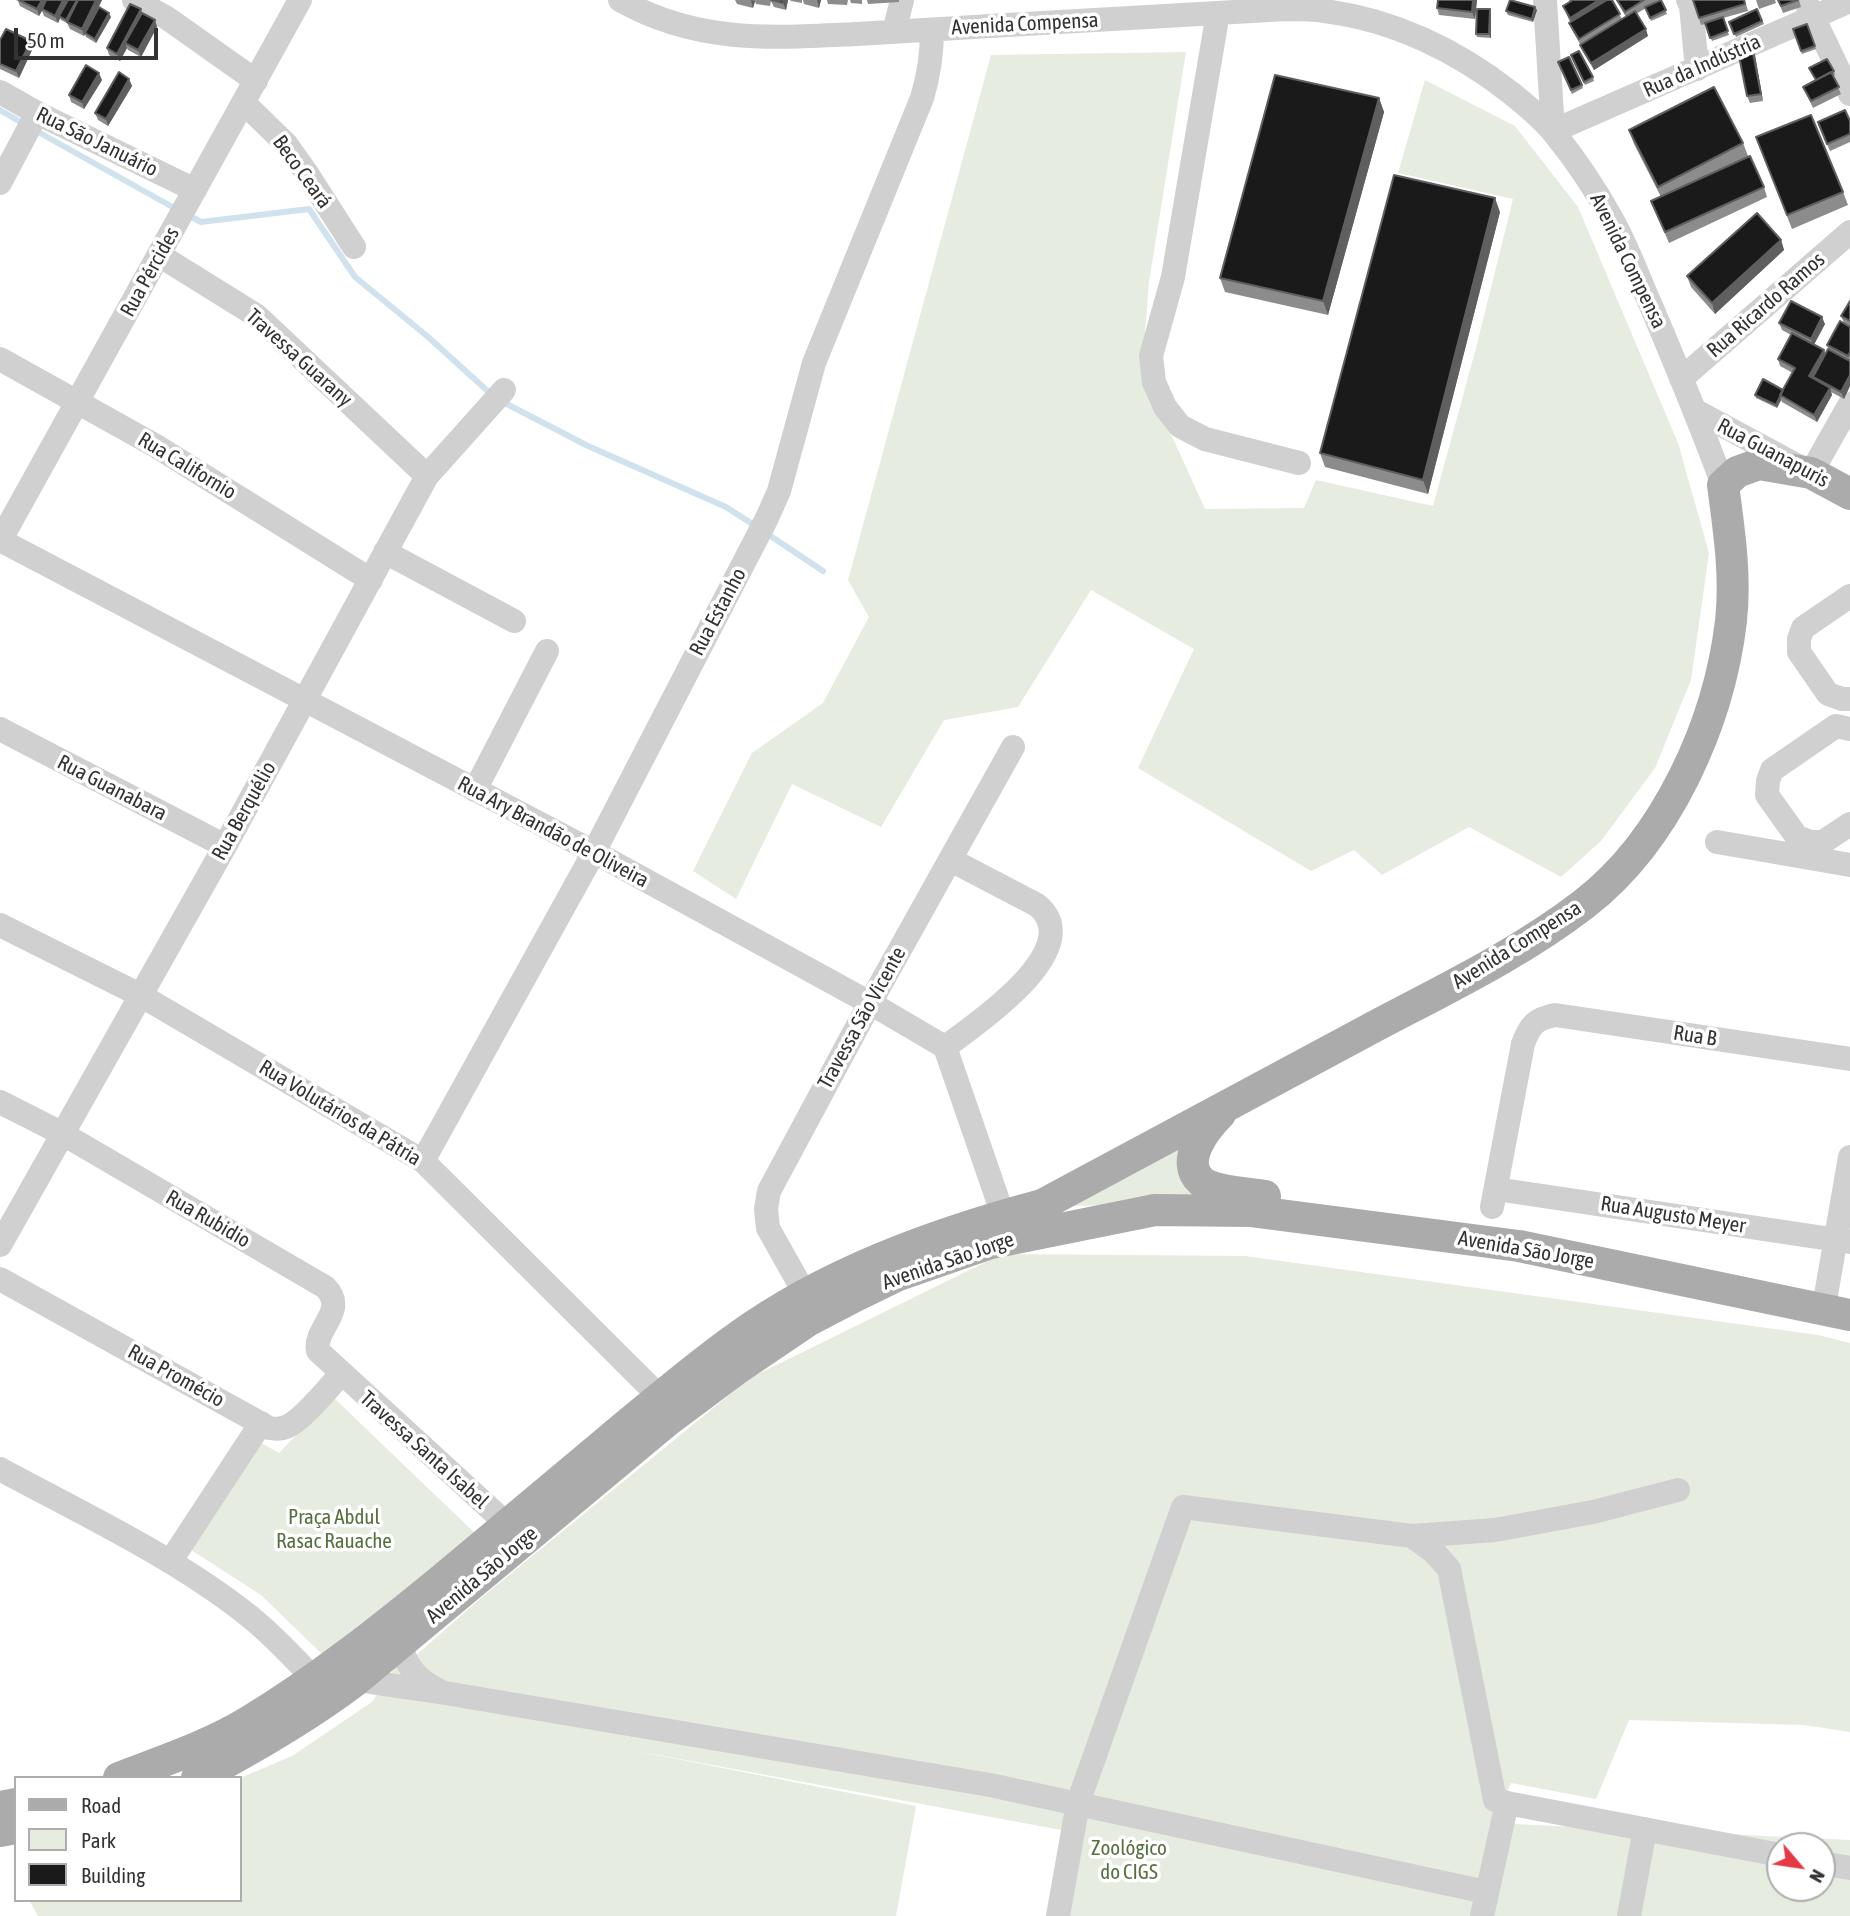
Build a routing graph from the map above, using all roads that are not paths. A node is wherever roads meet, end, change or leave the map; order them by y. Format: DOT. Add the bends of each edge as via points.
graph roads {
  1 [pos="135,0"];
  2 [pos="620,0"];
  3 [pos="902,0"];
  4 [pos="1545,0"];
  5 [pos="1688,0"];
  6 [pos="300,1"];
  7 [pos="1850,1"];
  8 [pos="1809,8"];
  9 [pos="1218,13"];
  10 [pos="932,30"];
  11 [pos="894,32"];
  12 [pos="1698,69"];
  13 [pos="256,81"];
  14 [pos="0,92"];
  15 [pos="1850,94"];
  16 [pos="244,103"];
  17 [pos="37,113"];
  18 [pos="1553,131"];
  19 [pos="0,183"];
  20 [pos="195,190"];
  21 [pos="1850,232"];
  22 [pos="354,247"];
  23 [pos="159,255"];
  24 [pos="0,359"];
  25 [pos="1681,379"];
  26 [pos="504,390"];
  27 [pos="78,402"];
  28 [pos="1850,404"];
  29 [pos="1696,411"];
  30 [pos="1299,463"];
  31 [pos="1811,473"];
  32 [pos="427,476"];
  33 [pos="1723,485"];
  34 [pos="1850,494"];
  35 [pos="0,541"];
  36 [pos="385,552"];
  37 [pos="371,580"];
  38 [pos="1850,596"];
  39 [pos="514,621"];
  40 [pos="547,651"];
  41 [pos="1850,699"];
  42 [pos="304,700"];
  43 [pos="1849,725"];
  44 [pos="0,729"];
  45 [pos="1013,747"];
  46 [pos="475,790"];
  47 [pos="1850,824"];
  48 [pos="1717,842"];
  49 [pos="225,846"];
  50 [pos="1809,849"];
  51 [pos="594,852"];
  52 [pos="951,859"];
  53 [pos="1850,865"];
  54 [pos="0,925"];
  55 [pos="140,995"];
  56 [pos="870,1003"];
  57 [pos="944,1047"];
  58 [pos="1850,1059"];
  59 [pos="0,1101"];
  60 [pos="1229,1106"];
  61 [pos="63,1134"];
  62 [pos="1850,1157"];
  63 [pos="422,1161"];
  64 [pos="1494,1198"];
  65 [pos="1042,1205"];
  66 [pos="1003,1216"];
  67 [pos="1842,1241"];
  68 [pos="0,1245"];
  69 [pos="0,1279"];
  70 [pos="805,1294"];
  71 [pos="1838,1298"];
  72 [pos="1850,1315"];
  73 [pos="341,1374"];
  74 [pos="660,1397"];
  75 [pos="261,1423"];
  76 [pos="0,1469"];
  77 [pos="1678,1489"];
  78 [pos="508,1525"];
  79 [pos="1495,1530"];
  80 [pos="1412,1536"];
  81 [pos="170,1562"];
  82 [pos="1449,1569"];
  83 [pos="401,1643"];
  84 [pos="314,1679"];
  85 [pos="356,1680"];
  86 [pos="445,1693"];
  87 [pos="124,1776"];
  88 [pos="201,1776"];
  89 [pos="1507,1802"];
  90 [pos="1078,1803"];
  91 [pos="1645,1829"];
  92 [pos="1766,1852"];
  93 [pos="1484,1904"];
  94 [pos="1058,1916"];
  95 [pos="1629,1916"];
  1 -- 13 [label="street"];
  2 -- 11 [label="street, Avenida Compensa" via="674,24 710,33 757,38"];
  3 -- 11 [label="street"];
  4 -- 18 [label="street"];
  5 -- 12 [label="street"];
  6 -- 13 [label="street, Rua Pércides"];
  7 -- 8 [label="street, Rua da Indústria"];
  8 -- 12 [label="street, Rua da Indústria"];
  8 -- 15 [label="street"];
  9 -- 10 [label="street, Avenida Compensa"];
  9 -- 18 [label="street, Avenida Compensa" via="1324,11 1402,30 1471,65"];
  9 -- 30 [label="street" via="1173,277 1151,356 1154,382 1180,426 1205,439"];
  10 -- 11 [label="street, Avenida Compensa"];
  10 -- 51 [label="street, Rua Estanho" via="929,76 814,363 779,491"];
  12 -- 18 [label="street, Rua da Indústria"];
  13 -- 16 [label="street, Rua Pércides"];
  14 -- 17 [label="street, Rua São Januário"];
  16 -- 20 [label="street, Rua Pércides"];
  16 -- 22 [label="street, Beco Ceará" via="286,144"];
  17 -- 19 [label="street"];
  17 -- 20 [label="street, Rua São Januário"];
  18 -- 25 [label="street, Avenida Compensa" via="1615,223"];
  20 -- 23 [label="street, Rua Pércides"];
  21 -- 25 [label="street, Rua Ricardo Ramos"];
  23 -- 27 [label="street, Rua Pércides"];
  23 -- 32 [label="street, Travessa Guarany" via="257,316"];
  24 -- 27 [label="street, Rua Californio"];
  25 -- 29 [label="street, Avenida Compensa"];
  26 -- 32 [label="street, Rua Berquélio"];
  27 -- 35 [label="street, Rua Pércides"];
  27 -- 37 [label="street, Rua Californio"];
  28 -- 31 [label="street"];
  29 -- 31 [label="street, Rua Guanapuris"];
  29 -- 33 [label="street, Avenida Compensa"];
  31 -- 33 [label="main road" via="1759,464 1737,472"];
  31 -- 34 [label="main road, Rua Guanapuris"];
  32 -- 36 [label="street, Rua Berquélio"];
  33 -- 60 [label="main road, Avenida Compensa" via="1732,573 1731,619 1722,672 1706,727 1682,781 1623,868 1586,903 1502,958"];
  35 -- 42 [label="street, Rua Ary Brandão de Oliveira"];
  36 -- 37 [label="street, Rua Berquélio"];
  36 -- 39 [label="street"];
  37 -- 42 [label="street, Rua Berquélio"];
  38 -- 41 [label="street" via="1803,628 1799,652 1828,694"];
  40 -- 46 [label="street"];
  42 -- 46 [label="street, Rua Ary Brandão de Oliveira"];
  42 -- 49 [label="street, Rua Berquélio"];
  43 -- 50 [label="street" via="1836,726 1772,770 1768,781 1767,795"];
  44 -- 49 [label="street, Rua Guanabara"];
  45 -- 52 [label="street, Travessa São Vicente"];
  46 -- 51 [label="street, Rua Ary Brandão de Oliveira"];
  47 -- 50 [label="street"];
  48 -- 50 [label="street"];
  49 -- 55 [label="street, Rua Berquélio"];
  50 -- 53 [label="street"];
  51 -- 56 [label="street, Rua Ary Brandão de Oliveira"];
  51 -- 63 [label="street, Rua Estanho"];
  52 -- 56 [label="street, Travessa São Vicente"];
  52 -- 57 [label="street" via="1038,905 1045,911 1051,931 1042,957 1026,981"];
  54 -- 55 [label="street, Rua Volutários da Pátria"];
  55 -- 61 [label="street, Rua Berquélio"];
  55 -- 63 [label="street, Rua Volutários da Pátria"];
  56 -- 57 [label="street, Rua Ary Brandão de Oliveira"];
  56 -- 70 [label="street, Travessa São Vicente" via="769,1191 765,1209 768,1228"];
  57 -- 66 [label="street"];
  58 -- 64 [label="street, Rua B" via="1555,1015 1541,1018 1529,1028 1523,1044"];
  59 -- 61 [label="street, Rua Rubidio"];
  60 -- 65 [label="main road, Avenida Compensa"];
  60 -- 71 [label="main road" via="1204,1133 1192,1166 1200,1181 1216,1188 1666,1260"];
  61 -- 68 [label="street, Rua Berquélio"];
  61 -- 73 [label="street, Rua Rubidio" via="331,1292 331,1315 317,1348"];
  62 -- 67 [label="street"];
  63 -- 74 [label="street, Rua Volutários da Pátria"];
  64 -- 67 [label="street, Rua Augusto Meyer"];
  65 -- 66 [label="main road, Avenida São Jorge"];
  66 -- 70 [label="main road, Avenida São Jorge" via="908,1247"];
  67 -- 71 [label="street"];
  69 -- 75 [label="street, Rua Promécio"];
  70 -- 74 [label="main road, Avenida São Jorge" via="736,1338"];
  72 -- 83 [label="main road, Avenida São Jorge" via="1519,1246 1250,1211 1155,1210 991,1243 896,1276 857,1295 738,1367"];
  73 -- 75 [label="street, Rua Promécio" via="288,1427 269,1428"];
  73 -- 78 [label="street, Travessa Santa Isabel"];
  74 -- 78 [label="main road, Avenida São Jorge"];
  75 -- 81 [label="street"];
  76 -- 81 [label="street"];
  77 -- 79 [label="street" via="1593,1512"];
  78 -- 84 [label="main road, Avenida São Jorge"];
  79 -- 80 [label="street"];
  79 -- 82 [label="street" via="1468,1542"];
  80 -- 82 [label="street"];
  80 -- 90 [label="street" via="1183,1507"];
  81 -- 84 [label="street" via="249,1616"];
  82 -- 89 [label="street" via="1495,1800"];
  83 -- 85 [label="main road, Avenida São Jorge"];
  83 -- 86 [label="street" via="408,1667"];
  84 -- 87 [label="main road, Avenida São Jorge" via="248,1722 187,1753"];
  85 -- 86 [label="street"];
  85 -- 88 [label="main road, Avenida São Jorge" via="299,1720"];
  86 -- 90 [label="street"];
  89 -- 91 [label="street"];
  89 -- 93 [label="street"];
  90 -- 93 [label="street"];
  90 -- 94 [label="street"];
  91 -- 92 [label="street"];
  91 -- 95 [label="street"];
}
